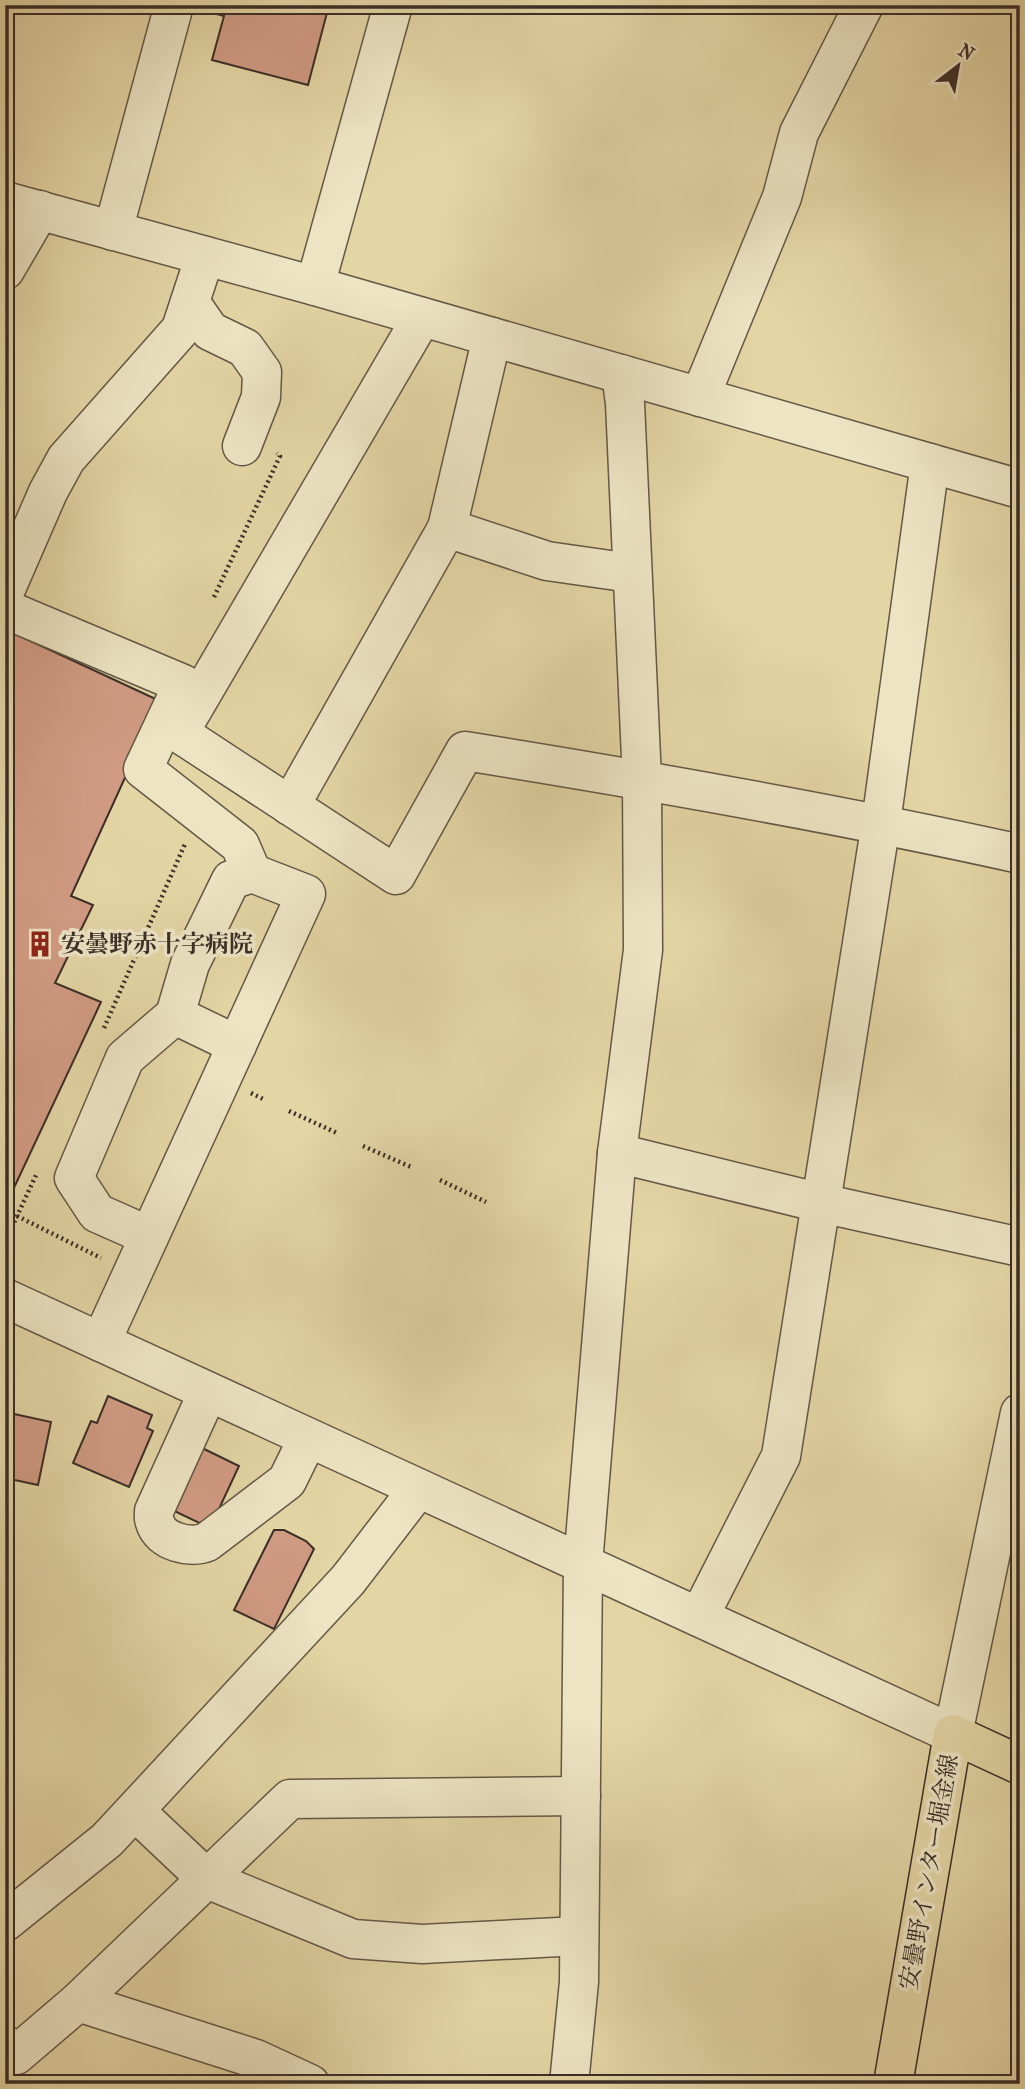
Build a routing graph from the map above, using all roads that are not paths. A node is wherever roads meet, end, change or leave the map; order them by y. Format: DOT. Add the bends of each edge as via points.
graph roads {
  1 [pos="174,5"];
  2 [pos="393,5"];
  3 [pos="864,5"];
  4 [pos="23,206"];
  5 [pos="114,231"];
  6 [pos="205,256"];
  7 [pos="5,270"];
  8 [pos="315,286"];
  9 [pos="190,302"];
  10 [pos="422,317"];
  11 [pos="492,337"];
  12 [pos="621,374"];
  13 [pos="700,397"];
  14 [pos="257,448"];
  15 [pos="930,463"];
  16 [pos="1020,489"];
  17 [pos="48,492"];
  18 [pos="5,518"];
  19 [pos="447,528"];
  20 [pos="631,573"];
  21 [pos="5,591"];
  22 [pos="5,609"];
  23 [pos="642,780"];
  24 [pos="290,806"];
  25 [pos="881,824"];
  26 [pos="1020,854"];
  27 [pos="252,873"];
  28 [pos="175,1015"];
  29 [pos="237,1045"];
  30 [pos="617,1153"];
  31 [pos="821,1203"];
  32 [pos="149,1236"];
  33 [pos="1020,1247"];
  34 [pos="5,1298"];
  35 [pos="101,1342"];
  36 [pos="208,1392"];
  37 [pos="1020,1413"];
  38 [pos="308,1438"];
  39 [pos="418,1489"];
  40 [pos="583,1564"];
  41 [pos="699,1617"];
  42 [pos="953,1734"];
  43 [pos="1020,1765"];
  44 [pos="581,1796"];
  45 [pos="135,1811"];
  46 [pos="207,1879"];
  47 [pos="5,1922"];
  48 [pos="579,1936"];
  49 [pos="78,2002"];
  50 [pos="9,2056"];
  51 [pos="252,2071"];
  52 [pos="310,2084"];
  53 [pos="569,2084"];
  54 [pos="893,2084"];
  1 -- 5 [label="street"];
  2 -- 8 [label="street"];
  3 -- 13 [label="street" via="799,133 782,197"];
  4 -- 5 [label="street"];
  4 -- 7 [label="street"];
  5 -- 6 [label="street"];
  6 -- 8 [label="street"];
  6 -- 9 [label="street"];
  8 -- 10 [label="street"];
  9 -- 14 [label="street" via="211,331 245,348 262,372"];
  9 -- 17 [label="street" via="181,329 66,459"];
  10 -- 11 [label="street"];
  10 -- 24 [label="street" via="179,733"];
  11 -- 12 [label="street"];
  11 -- 19 [label="street"];
  12 -- 13 [label="street"];
  12 -- 20 [label="street"];
  13 -- 15 [label="street"];
  15 -- 16 [label="street"];
  15 -- 25 [label="street"];
  17 -- 18 [label="street"];
  17 -- 21 [label="street"];
  19 -- 20 [label="street" via="547,561"];
  19 -- 24 [label="street"];
  20 -- 23 [label="street"];
  22 -- 27 [label="street" via="183,684 143,769 240,845"];
  23 -- 24 [label="street" via="464,751 396,875"];
  23 -- 25 [label="street"];
  23 -- 30 [label="street" via="643,950"];
  25 -- 26 [label="street"];
  25 -- 31 [label="street"];
  27 -- 28 [label="street" via="231,880 190,964"];
  27 -- 29 [label="street" via="306,894"];
  28 -- 29 [label="street"];
  28 -- 32 [label="street" via="125,1058 74,1178 97,1213"];
  29 -- 32 [label="street"];
  30 -- 31 [label="street"];
  30 -- 40 [label="street"];
  31 -- 33 [label="street"];
  31 -- 41 [label="street" via="781,1456"];
  32 -- 35 [label="street"];
  34 -- 35 [label="street"];
  35 -- 36 [label="street"];
  36 -- 38 [label="street"];
  36 -- 38 [label="street" via="154,1511 155,1523 172,1540 198,1546 207,1542 287,1481"];
  37 -- 42 [label="street"];
  38 -- 39 [label="street"];
  39 -- 40 [label="street"];
  39 -- 45 [label="street" via="348,1580"];
  40 -- 41 [label="street"];
  40 -- 44 [label="street"];
  41 -- 42 [label="street"];
  42 -- 43 [label="main road, 安曇野インター堀金線"];
  42 -- 54 [label="main road, 安曇野インター堀金線"];
  44 -- 46 [label="street" via="290,1799"];
  44 -- 48 [label="street"];
  45 -- 46 [label="street"];
  45 -- 47 [label="street" via="107,1840"];
  46 -- 48 [label="street" via="352,1939 422,1944"];
  46 -- 49 [label="street"];
  48 -- 53 [label="street"];
  49 -- 50 [label="street"];
  49 -- 51 [label="street"];
  51 -- 52 [label="street"];
}
